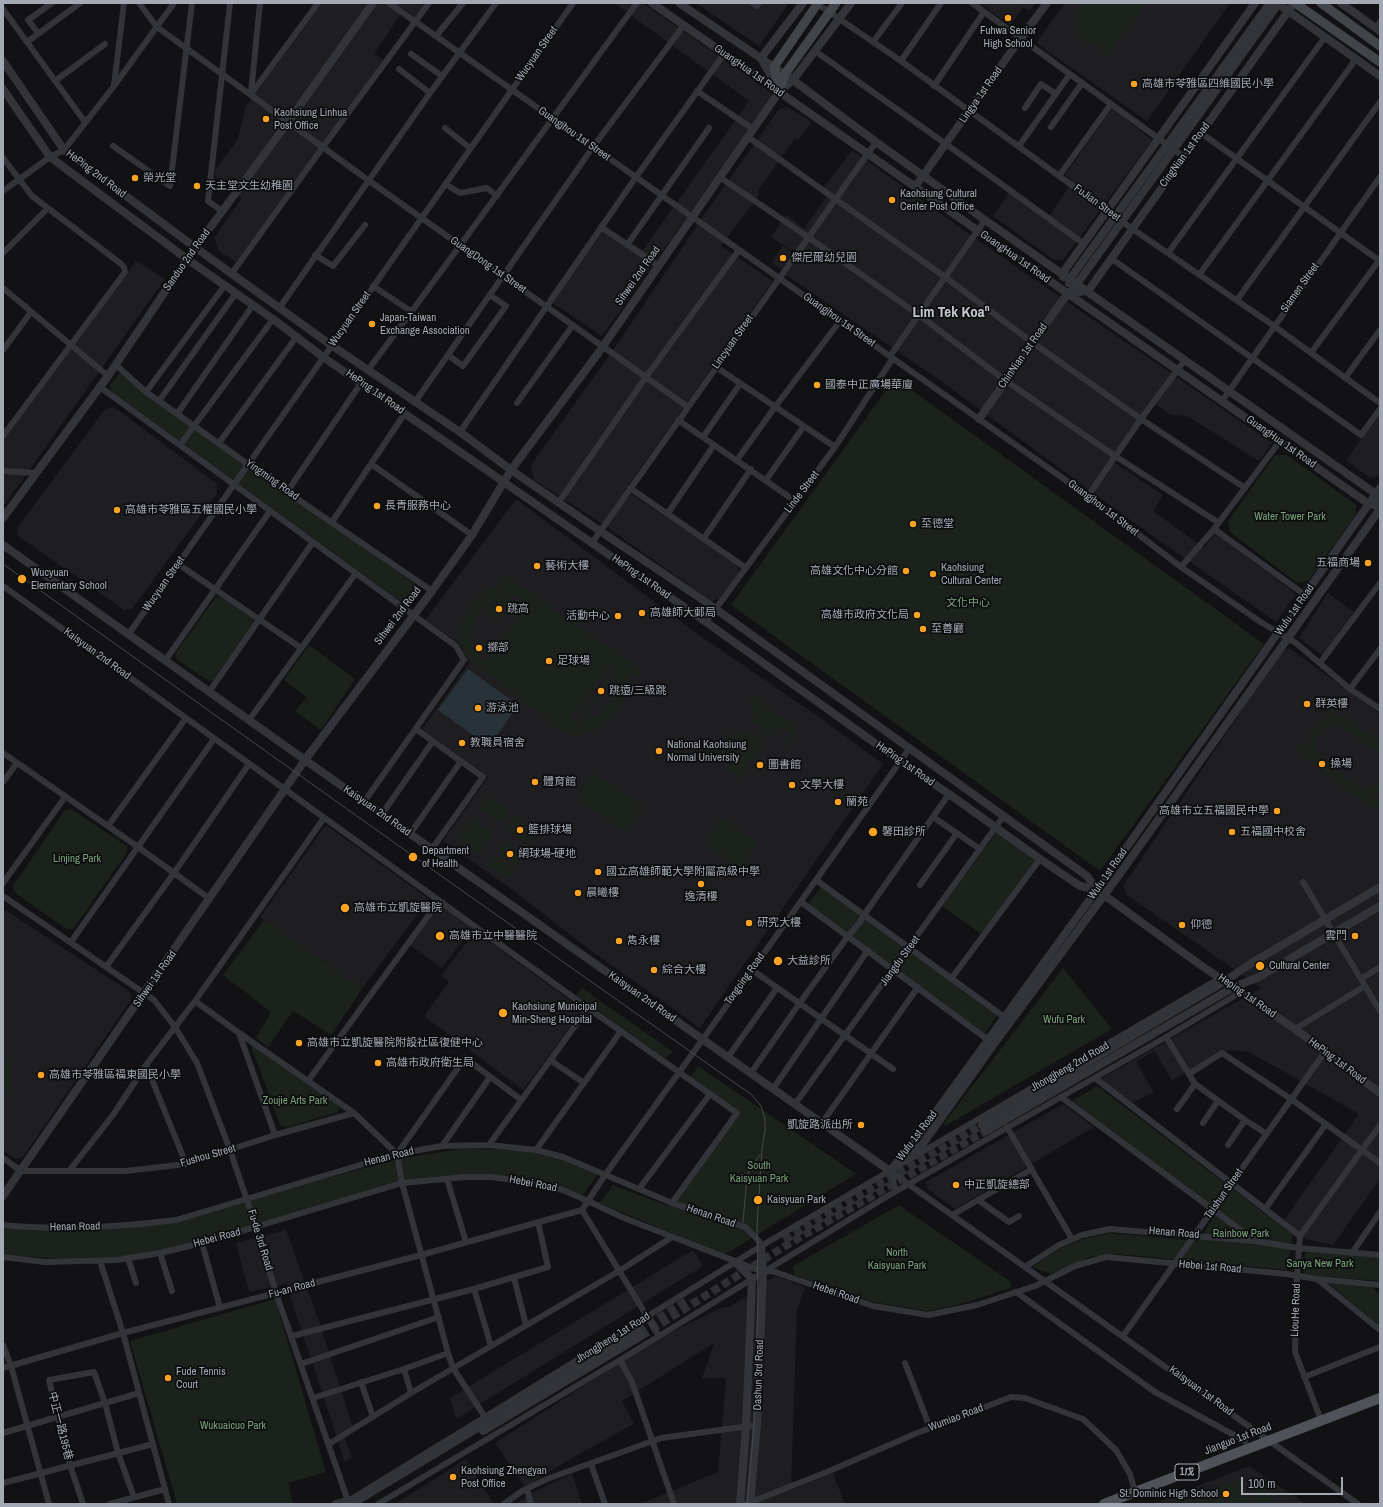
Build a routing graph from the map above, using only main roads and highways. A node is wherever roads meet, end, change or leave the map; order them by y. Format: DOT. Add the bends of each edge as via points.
graph roads {
  1 [pos="817,3"];
  2 [pos="836,3"];
  3 [pos="1294,3"];
  4 [pos="1321,3"];
  5 [pos="1380,46"];
  6 [pos="1380,62"];
  7 [pos="1380,1398"];
  8 [pos="1104,1504"];
  1 -- 2 [label="main road, Sihwei 2nd Road" via="774,67 779,92 784,74"];
  3 -- 6 [label="main road"];
  4 -- 5 [label="main road"];
  7 -- 8 [label="main road, Jianguo 1st Road / 1戊"];
}
